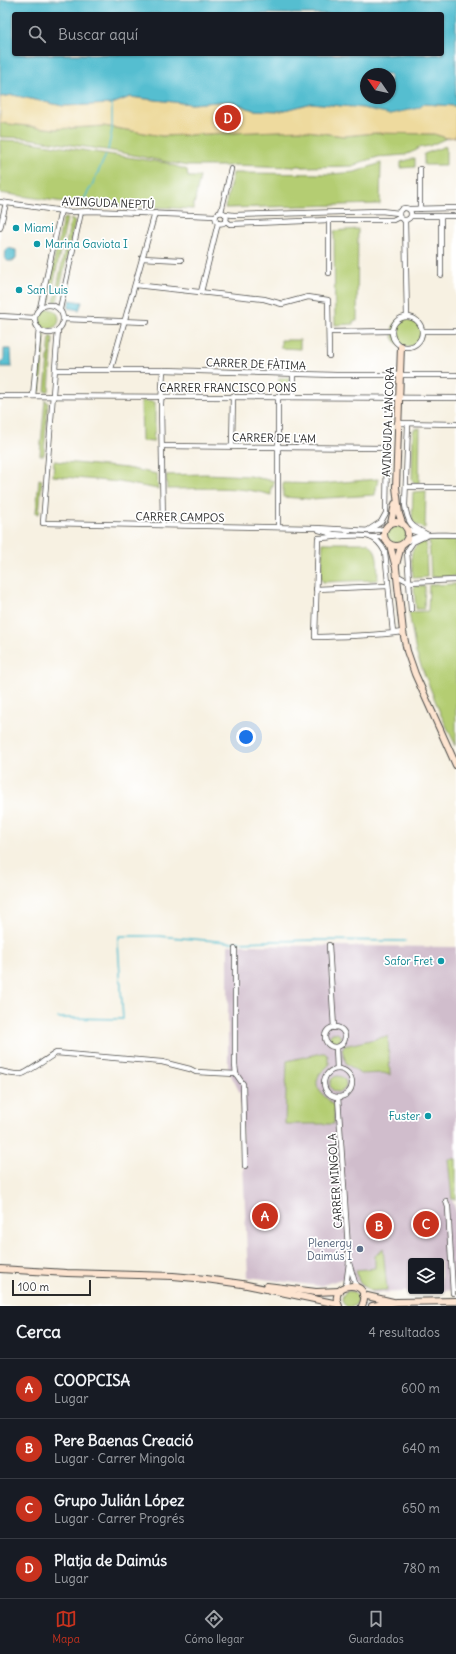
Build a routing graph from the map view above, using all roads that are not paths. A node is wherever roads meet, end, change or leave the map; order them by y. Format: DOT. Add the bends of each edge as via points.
graph roads {
  1 [pos="420,169"];
  2 [pos="231,170"];
  3 [pos="0,202"];
  4 [pos="6,203"];
  5 [pos="456,208"];
  6 [pos="409,209"];
  7 [pos="420,209"];
  8 [pos="61,210"];
  9 [pos="81,212"];
  10 [pos="155,213"];
  11 [pos="223,213"];
  12 [pos="399,215"];
  13 [pos="216,216"];
  14 [pos="412,216"];
  15 [pos="441,216"];
  16 [pos="456,216"];
  17 [pos="330,220"];
  18 [pos="226,221"];
  19 [pos="405,221"];
  20 [pos="218,223"];
  21 [pos="0,228"];
  22 [pos="142,258"];
  23 [pos="181,260"];
  24 [pos="329,273"];
  25 [pos="441,275"];
  26 [pos="135,285"];
  27 [pos="201,292"];
  28 [pos="40,308"];
  29 [pos="60,309"];
  30 [pos="0,316"];
  31 [pos="407,317"];
  32 [pos="35,318"];
  33 [pos="64,319"];
  34 [pos="125,322"];
  35 [pos="147,322"];
  36 [pos="39,328"];
  37 [pos="58,330"];
  38 [pos="392,331"];
  39 [pos="422,331"];
  40 [pos="456,331"];
  41 [pos="329,332"];
  42 [pos="401,346"];
  43 [pos="329,356"];
  44 [pos="111,369"];
  45 [pos="56,370"];
  46 [pos="163,370"];
  47 [pos="293,374"];
  48 [pos="399,375"];
  49 [pos="456,375"];
  50 [pos="0,396"];
  51 [pos="33,396"];
  52 [pos="53,396"];
  53 [pos="162,396"];
  54 [pos="233,396"];
  55 [pos="278,396"];
  56 [pos="293,397"];
  57 [pos="398,398"];
  58 [pos="456,398"];
  59 [pos="397,424"];
  60 [pos="408,424"];
  61 [pos="456,424"];
  62 [pos="162,446"];
  63 [pos="232,446"];
  64 [pos="277,447"];
  65 [pos="406,487"];
  66 [pos="456,487"];
  67 [pos="396,498"];
  68 [pos="391,523"];
  69 [pos="402,524"];
  70 [pos="163,525"];
  71 [pos="278,528"];
  72 [pos="316,528"];
  73 [pos="385,529"];
  74 [pos="407,529"];
  75 [pos="367,531"];
  76 [pos="428,535"];
  77 [pos="456,535"];
  78 [pos="350,536"];
  79 [pos="370,536"];
  80 [pos="384,537"];
  81 [pos="403,544"];
  82 [pos="390,545"];
  83 [pos="396,568"];
  84 [pos="396,575"];
  85 [pos="456,580"];
  86 [pos="410,582"];
  87 [pos="388,586"];
  88 [pos="316,589"];
  89 [pos="411,610"];
  90 [pos="403,632"];
  91 [pos="393,633"];
  92 [pos="456,765"];
  93 [pos="329,945"];
  94 [pos="235,949"];
  95 [pos="334,1028"];
  96 [pos="336,1047"];
  97 [pos="337,1070"];
  98 [pos="0,1071"];
  99 [pos="236,1074"];
  100 [pos="338,1097"];
  101 [pos="245,1166"];
  102 [pos="446,1201"];
  103 [pos="350,1263"];
  104 [pos="0,1269"];
  105 [pos="242,1284"];
  106 [pos="346,1286"];
  107 [pos="356,1286"];
  108 [pos="340,1291"];
  109 [pos="453,1293"];
  110 [pos="363,1295"];
  111 [pos="456,1301"];
  112 [pos="397,1302"];
  113 [pos="339,1305"];
  114 [pos="362,1306"];
  115 [pos="372,1306"];
  1 -- 7 [label="street"];
  2 -- 11 [label="street"];
  3 -- 4 [label="street, AVINGUDA NEPTÚ"];
  4 -- 8 [label="street, AVINGUDA NEPTÚ"];
  4 -- 21 [label="street"];
  5 -- 7 [label="street"];
  6 -- 7 [label="street"];
  6 -- 12 [label="street" via="403,208"];
  6 -- 14 [label="street"];
  8 -- 9 [label="street, AVINGUDA NEPTÚ"];
  8 -- 28 [label="street"];
  9 -- 10 [label="street, AVINGUDA NEPTÚ"];
  9 -- 29 [label="street"];
  10 -- 13 [label="street, AVINGUDA NEPTÚ"];
  10 -- 22 [label="street"];
  11 -- 12 [label="street" via="234,215 381,211"];
  11 -- 13 [label="street"];
  11 -- 18 [label="street"];
  12 -- 17 [label="street" via="393,220"];
  12 -- 19 [label="street"];
  13 -- 20 [label="street" via="215,220"];
  14 -- 15 [label="street"];
  14 -- 19 [label="street"];
  15 -- 16 [label="street"];
  15 -- 25 [label="street"];
  17 -- 18 [label="street" via="230,224"];
  17 -- 24 [label="street"];
  18 -- 20 [label="street"];
  19 -- 31 [label="street"];
  20 -- 27 [label="street"];
  22 -- 23 [label="street"];
  22 -- 26 [label="street"];
  26 -- 27 [label="street"];
  26 -- 34 [label="street"];
  27 -- 41 [label="street" via="264,299 282,304 308,298 328,300"];
  28 -- 29 [label="street" via="51,305"];
  28 -- 32 [label="street"];
  29 -- 33 [label="street"];
  30 -- 32 [label="street"];
  31 -- 38 [label="street" via="396,323"];
  31 -- 39 [label="street" via="416,320"];
  32 -- 36 [label="street"];
  33 -- 34 [label="street"];
  33 -- 37 [label="street"];
  34 -- 35 [label="street"];
  34 -- 44 [label="street"];
  36 -- 37 [label="street" via="47,333"];
  36 -- 51 [label="street"];
  37 -- 45 [label="street"];
  38 -- 41 [label="street"];
  38 -- 42 [label="street" via="395,340"];
  39 -- 40 [label="street"];
  39 -- 42 [label="street" via="420,341 416,344"];
  41 -- 43 [label="street"];
  42 -- 48 [label="main road, AVINGUDA L'ÀNCORA"];
  44 -- 45 [label="street, CARRER DE FÀTIMA"];
  44 -- 46 [label="street, CARRER DE FÀTIMA"];
  45 -- 52 [label="street"];
  46 -- 47 [label="street, CARRER DE FÀTIMA"];
  46 -- 53 [label="street"];
  47 -- 48 [label="street, CARRER DE FÀTIMA"];
  47 -- 56 [label="street"];
  48 -- 49 [label="street, CARRER DE FÀTIMA"];
  48 -- 57 [label="main road, AVINGUDA L'ÀNCORA"];
  50 -- 51 [label="street, CARRER FRANCISCO PONS"];
  51 -- 52 [label="street, CARRER FRANCISCO PONS"];
  52 -- 53 [label="street, CARRER FRANCISCO PONS"];
  52 -- 70 [label="street, CARRER CAMPOS" via="43,523"];
  53 -- 54 [label="street, CARRER FRANCISCO PONS"];
  53 -- 62 [label="street"];
  54 -- 55 [label="street, CARRER FRANCISCO PONS"];
  54 -- 63 [label="street"];
  55 -- 56 [label="street, CARRER FRANCISCO PONS"];
  55 -- 64 [label="street"];
  56 -- 57 [label="street, CARRER FRANCISCO PONS"];
  57 -- 58 [label="street, CARRER FRANCISCO PONS"];
  57 -- 59 [label="main road, AVINGUDA L'ÀNCORA"];
  59 -- 60 [label="street"];
  59 -- 67 [label="main road, AVINGUDA L'ÀNCORA"];
  60 -- 61 [label="street"];
  60 -- 65 [label="street"];
  62 -- 63 [label="street, CARRER DE L'AM"];
  62 -- 70 [label="street"];
  63 -- 64 [label="street, CARRER DE L'AM"];
  64 -- 71 [label="street"];
  64 -- 75 [label="street, CARRER DE L'AM" via="385,448 386,513 382,522"];
  65 -- 66 [label="street"];
  65 -- 76 [label="street" via="408,523"];
  67 -- 68 [label="main road, AVINGUDA L'ÀNCORA"];
  67 -- 69 [label="main road, AVINGUDA L'ÀNCORA"];
  68 -- 69 [label="main road"];
  68 -- 73 [label="main road"];
  69 -- 74 [label="main road"];
  70 -- 71 [label="street, CARRER CAMPOS"];
  71 -- 72 [label="street, CARRER CAMPOS"];
  72 -- 75 [label="street"];
  72 -- 78 [label="street"];
  73 -- 75 [label="street"];
  73 -- 80 [label="main road"];
  74 -- 76 [label="street"];
  74 -- 81 [label="main road" via="408,536"];
  76 -- 77 [label="street"];
  76 -- 81 [label="street" via="413,537"];
  76 -- 86 [label="street" via="413,542 407,551"];
  78 -- 79 [label="street"];
  78 -- 88 [label="street" via="318,538"];
  79 -- 80 [label="street"];
  79 -- 87 [label="street" via="385,552"];
  80 -- 82 [label="main road"];
  81 -- 82 [label="main road"];
  81 -- 83 [label="main road"];
  82 -- 83 [label="main road"];
  83 -- 84 [label="main road"];
  84 -- 86 [label="street"];
  84 -- 90 [label="main road"];
  85 -- 86 [label="street"];
  86 -- 89 [label="street"];
  87 -- 88 [label="street"];
  87 -- 91 [label="street"];
  88 -- 91 [label="street" via="315,637"];
  90 -- 91 [label="street"];
  90 -- 92 [label="main road" via="415,674"];
  93 -- 95 [label="street"];
  94 -- 99 [label="street"];
  95 -- 96 [label="street" via="342,1031 345,1037"];
  95 -- 96 [label="street" via="329,1030 325,1037 328,1044"];
  96 -- 97 [label="street"];
  97 -- 100 [label="street" via="329,1073 325,1082 327,1090"];
  97 -- 100 [label="street" via="348,1074 352,1082 347,1094"];
  98 -- 99 [label="street" via="24,1074 56,1053 162,1062 190,1068 196,1072"];
  99 -- 101 [label="street" via="243,1084"];
  100 -- 103 [label="street, CARRER MINGOLA"];
  102 -- 109 [label="street" via="449,1213"];
  103 -- 106 [label="street, CARRER MINGOLA"];
  103 -- 107 [label="street, CARRER MINGOLA"];
  104 -- 105 [label="main road" via="173,1276"];
  105 -- 108 [label="main road" via="316,1292"];
  105 -- 113 [label="main road"];
  106 -- 107 [label="main road"];
  106 -- 108 [label="main road"];
  107 -- 110 [label="main road"];
  108 -- 113 [label="main road" via="337,1297"];
  110 -- 112 [label="main road"];
  110 -- 114 [label="main road"];
  111 -- 112 [label="main road"];
  112 -- 115 [label="main road"];
}
